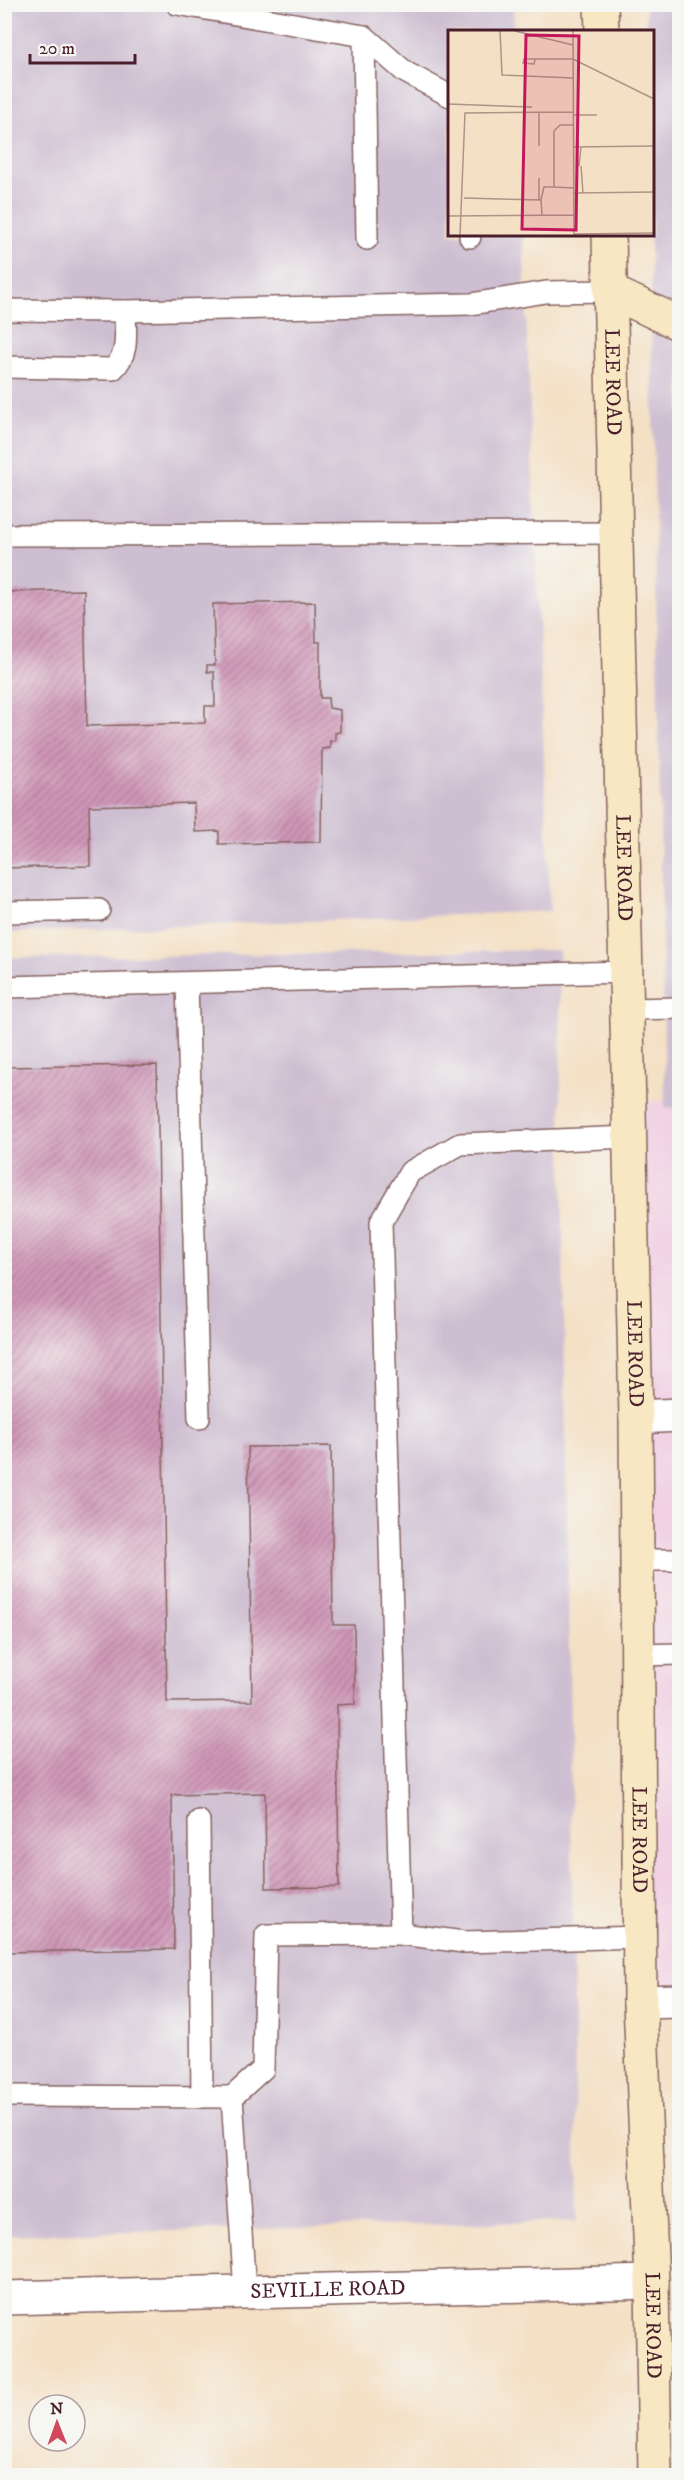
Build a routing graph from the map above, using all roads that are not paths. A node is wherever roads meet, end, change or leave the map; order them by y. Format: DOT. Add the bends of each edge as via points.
graph roads {
  1 [pos="177,4"];
  2 [pos="601,4"];
  3 [pos="602,30"];
  4 [pos="364,36"];
  5 [pos="448,95"];
  6 [pos="609,236"];
  7 [pos="367,239"];
  8 [pos="610,291"];
  9 [pos="4,310"];
  10 [pos="125,311"];
  11 [pos="680,324"];
  12 [pos="4,367"];
  13 [pos="616,533"];
  14 [pos="4,534"];
  15 [pos="99,910"];
  16 [pos="4,912"];
  17 [pos="626,972"];
  18 [pos="187,983"];
  19 [pos="4,987"];
  20 [pos="680,1008"];
  21 [pos="627,1009"];
  22 [pos="630,1137"];
  23 [pos="680,1415"];
  24 [pos="636,1417"];
  25 [pos="199,1418"];
  26 [pos="637,1560"];
  27 [pos="680,1560"];
  28 [pos="680,1654"];
  29 [pos="637,1655"];
  30 [pos="199,1821"];
  31 [pos="401,1934"];
  32 [pos="640,1937"];
  33 [pos="680,2001"];
  34 [pos="640,2002"];
  35 [pos="4,2096"];
  36 [pos="202,2097"];
  37 [pos="232,2097"];
  38 [pos="652,2282"];
  39 [pos="245,2292"];
  40 [pos="4,2298"];
  41 [pos="655,2475"];
  1 -- 4 [label="lane"];
  2 -- 3 [label="main road"];
  4 -- 5 [label="lane" via="405,72"];
  4 -- 7 [label="lane"];
  6 -- 8 [label="main road, LEE ROAD"];
  8 -- 10 [label="lane" via="546,291 471,304"];
  8 -- 11 [label="main road"];
  8 -- 13 [label="main road, LEE ROAD"];
  9 -- 10 [label="lane"];
  10 -- 12 [label="lane" via="126,350 113,369"];
  13 -- 14 [label="lane"];
  13 -- 17 [label="main road, LEE ROAD"];
  15 -- 16 [label="lane"];
  17 -- 18 [label="lane"];
  17 -- 21 [label="main road, LEE ROAD"];
  18 -- 19 [label="lane"];
  18 -- 25 [label="lane"];
  20 -- 21 [label="lane"];
  21 -- 22 [label="main road, LEE ROAD"];
  22 -- 24 [label="main road, LEE ROAD"];
  22 -- 31 [label="lane" via="460,1144 410,1172 381,1222"];
  23 -- 24 [label="street"];
  24 -- 26 [label="main road, LEE ROAD"];
  26 -- 27 [label="lane"];
  26 -- 29 [label="main road, LEE ROAD"];
  28 -- 29 [label="lane"];
  29 -- 32 [label="main road, LEE ROAD"];
  30 -- 36 [label="lane"];
  31 -- 32 [label="lane" via="464,1942"];
  31 -- 37 [label="lane" via="266,1935 263,2069"];
  32 -- 34 [label="main road, LEE ROAD"];
  33 -- 34 [label="street"];
  34 -- 38 [label="main road, LEE ROAD"];
  35 -- 36 [label="lane"];
  36 -- 37 [label="lane"];
  37 -- 39 [label="lane"];
  38 -- 39 [label="street, SEVILLE ROAD"];
  38 -- 41 [label="main road, LEE ROAD"];
  39 -- 40 [label="street, SEVILLE ROAD"];
}
